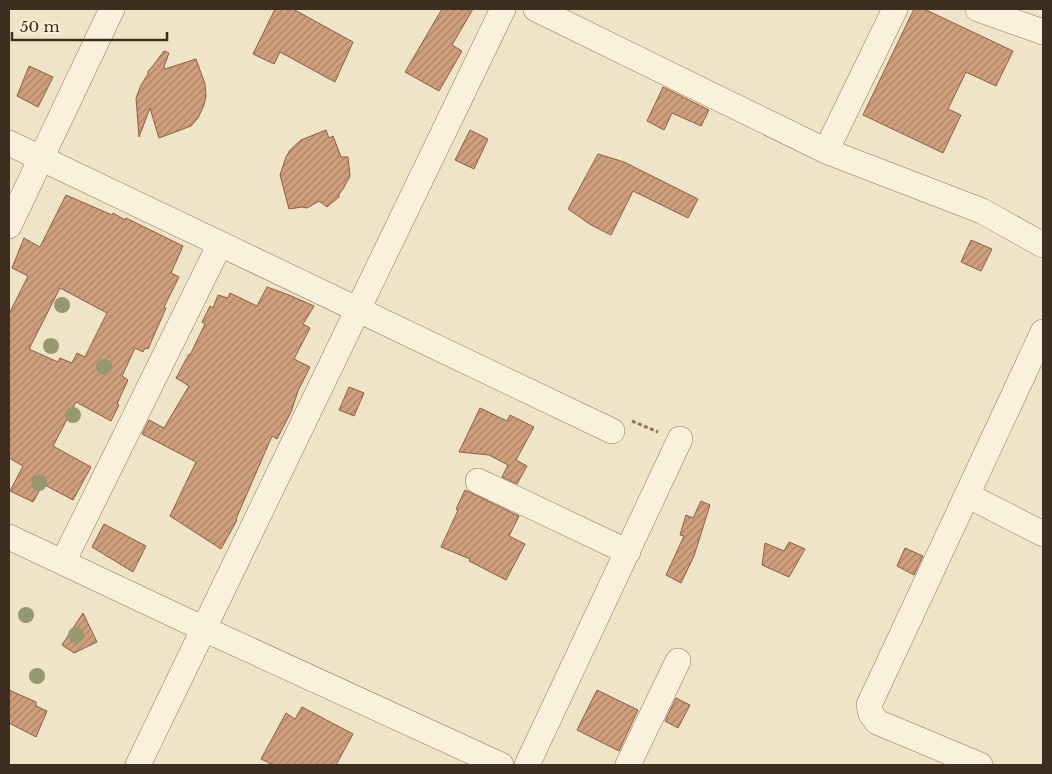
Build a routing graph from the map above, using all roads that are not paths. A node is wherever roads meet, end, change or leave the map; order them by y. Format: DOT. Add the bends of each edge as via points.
graph roads {
  1 [pos="112,9"];
  2 [pos="503,9"];
  3 [pos="536,9"];
  4 [pos="895,9"];
  5 [pos="978,9"];
  6 [pos="1043,32"];
  7 [pos="9,143"];
  8 [pos="826,151"];
  9 [pos="41,158"];
  10 [pos="9,226"];
  11 [pos="220,244"];
  12 [pos="1043,245"];
  13 [pos="358,310"];
  14 [pos="1043,332"];
  15 [pos="612,431"];
  16 [pos="680,439"];
  17 [pos="478,482"];
  18 [pos="967,494"];
  19 [pos="1043,534"];
  20 [pos="9,537"];
  21 [pos="628,552"];
  22 [pos="63,562"];
  23 [pos="204,629"];
  24 [pos="678,661"];
  25 [pos="138,765"];
  26 [pos="501,765"];
  27 [pos="527,765"];
  28 [pos="628,765"];
  29 [pos="980,765"];
  1 -- 9 [label="street"];
  2 -- 13 [label="street"];
  3 -- 8 [label="street"];
  4 -- 8 [label="street"];
  5 -- 6 [label="street"];
  7 -- 9 [label="street"];
  8 -- 12 [label="street" via="982,211"];
  9 -- 10 [label="street"];
  9 -- 11 [label="street"];
  11 -- 13 [label="street"];
  11 -- 22 [label="street"];
  13 -- 15 [label="street"];
  13 -- 23 [label="street"];
  14 -- 18 [label="street"];
  16 -- 21 [label="street"];
  17 -- 21 [label="street"];
  18 -- 19 [label="street"];
  18 -- 29 [label="street" via="869,705 877,722"];
  20 -- 22 [label="street"];
  21 -- 27 [label="street"];
  22 -- 23 [label="street"];
  23 -- 25 [label="street"];
  23 -- 26 [label="street"];
  24 -- 28 [label="street"];
}
